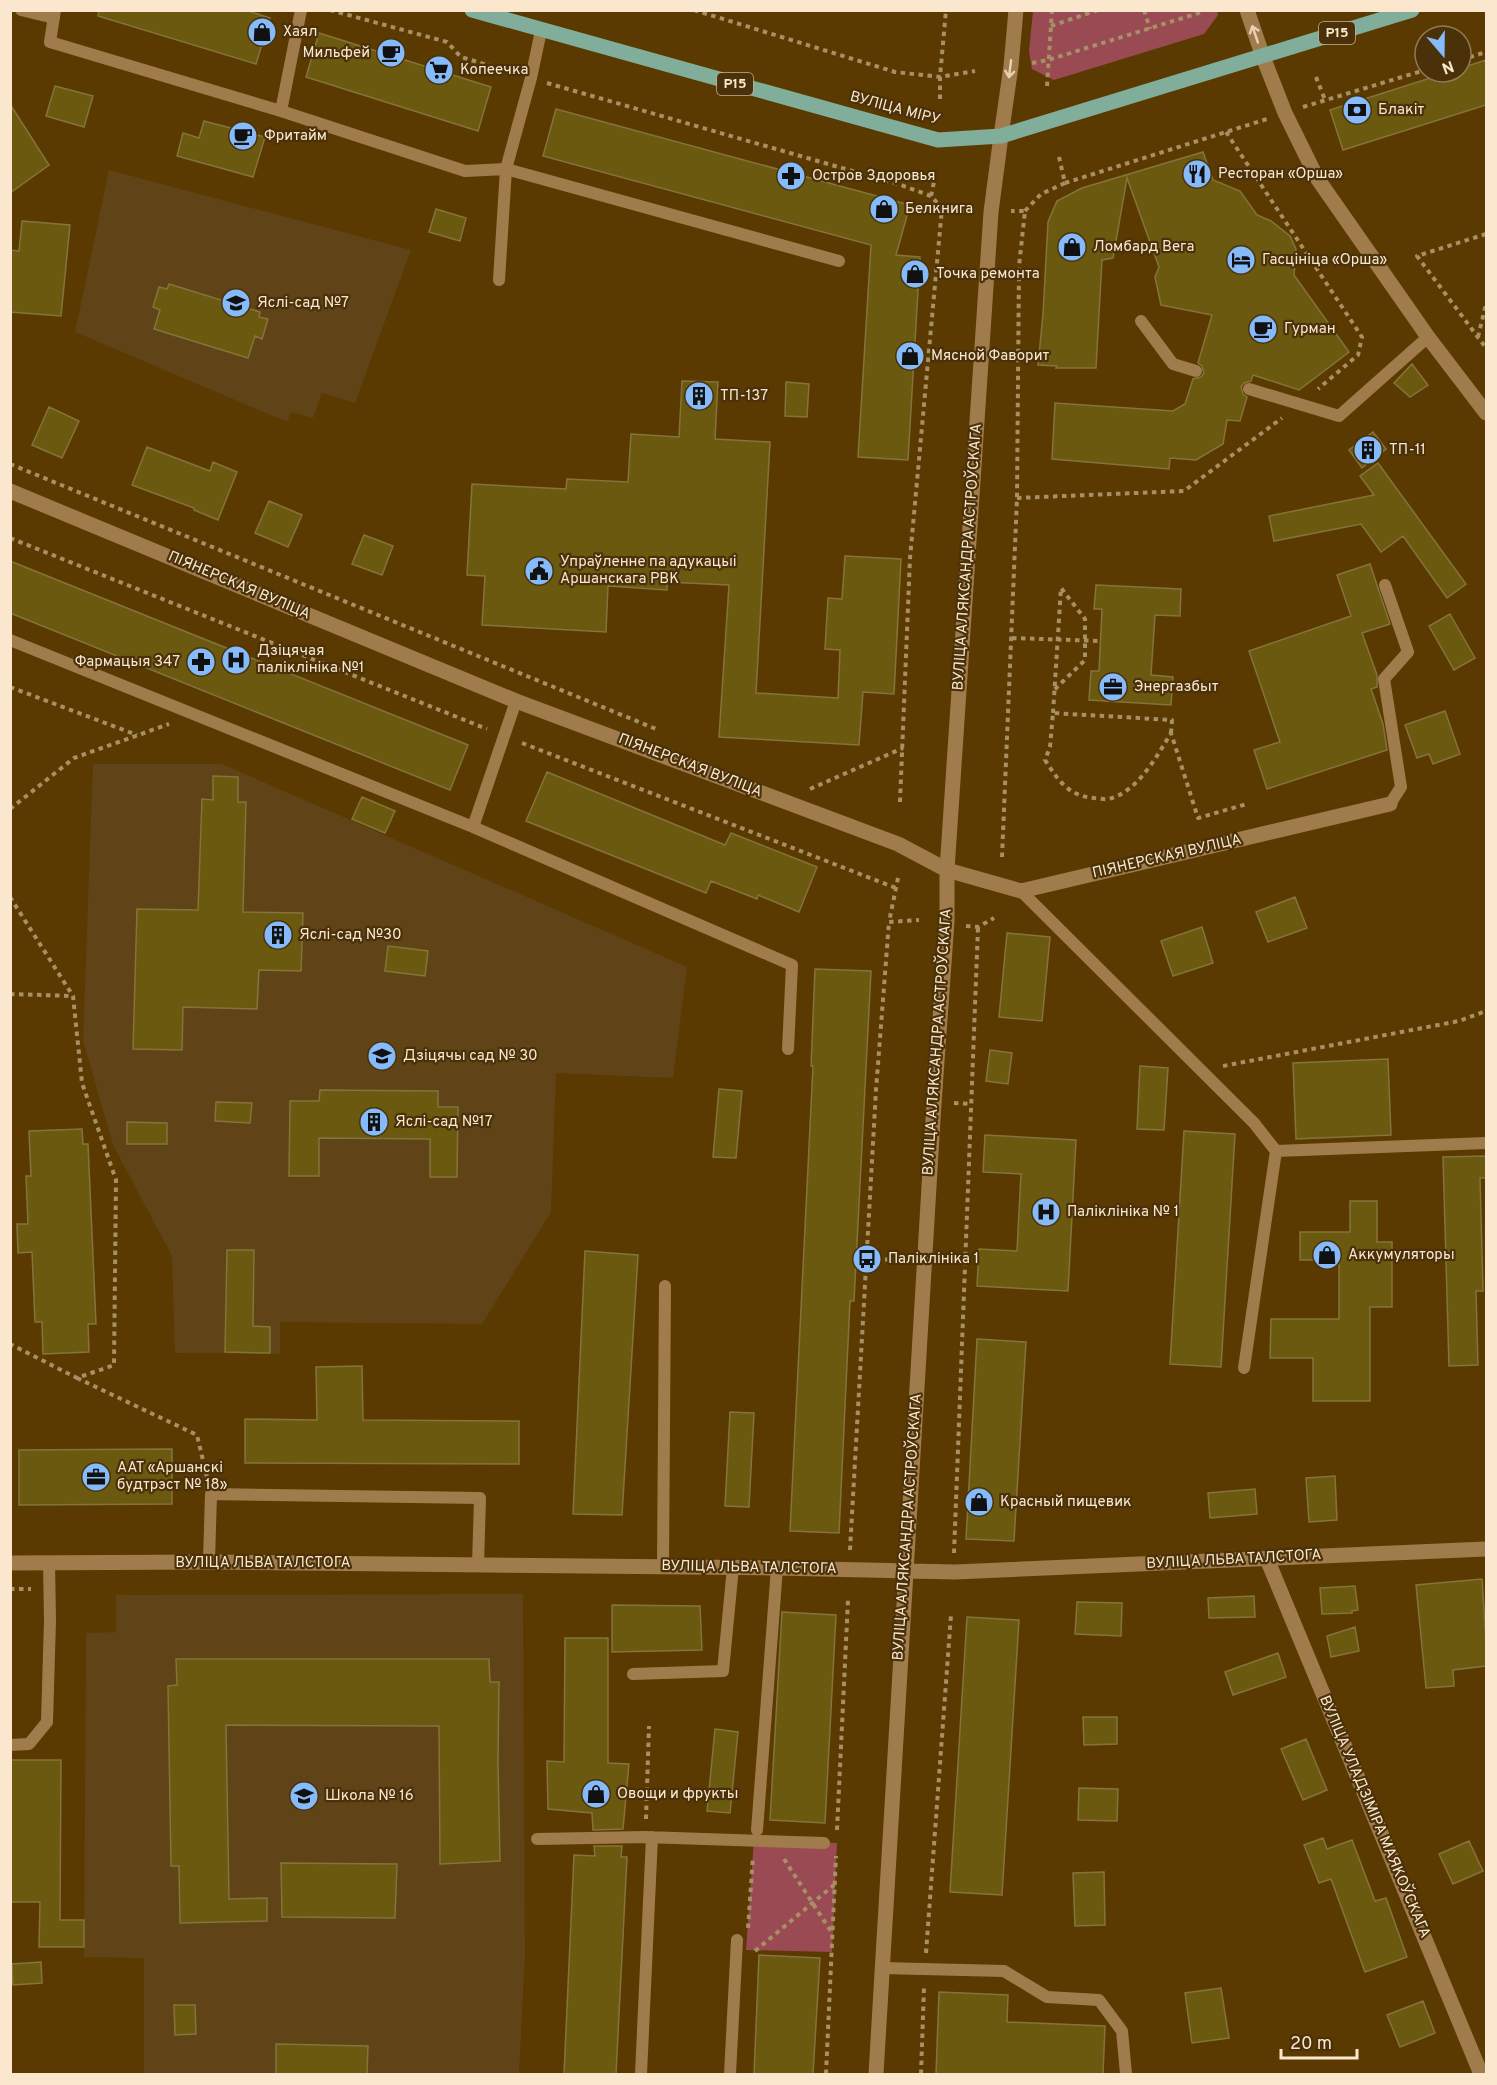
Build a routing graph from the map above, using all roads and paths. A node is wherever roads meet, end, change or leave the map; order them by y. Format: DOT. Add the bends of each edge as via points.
graph roads {
  1 [pos="21,10"];
  2 [pos="301,10"];
  3 [pos="330,10"];
  4 [pos="472,10"];
  5 [pos="694,10"];
  6 [pos="946,10"];
  7 [pos="1016,10"];
  8 [pos="1052,10"];
  9 [pos="1098,10"];
  10 [pos="1143,10"];
  11 [pos="1202,10"];
  12 [pos="1246,10"];
  13 [pos="1412,10"];
  14 [pos="54,14"];
  15 [pos="1051,26"];
  16 [pos="1150,29"];
  17 [pos="541,31"];
  18 [pos="1263,57"];
  19 [pos="1048,60"];
  20 [pos="1032,63"];
  21 [pos="975,71"];
  22 [pos="1413,74"];
  23 [pos="939,77"];
  24 [pos="1316,77"];
  25 [pos="531,78"];
  26 [pos="1047,86"];
  27 [pos="939,99"];
  28 [pos="1325,100"];
  29 [pos="281,111"];
  30 [pos="1285,113"];
  31 [pos="1226,132"];
  32 [pos="1001,136"];
  33 [pos="1059,157"];
  34 [pos="506,170"];
  35 [pos="933,182"];
  36 [pos="1065,183"];
  37 [pos="932,196"];
  38 [pos="942,208"];
  39 [pos="965,211"];
  40 [pos="1025,211"];
  41 [pos="1011,212"];
  42 [pos="1486,234"];
  43 [pos="839,261"];
  44 [pos="499,280"];
  45 [pos="1486,304"];
  46 [pos="1141,321"];
  47 [pos="1428,337"];
  48 [pos="1478,337"];
  49 [pos="1486,348"];
  50 [pos="1196,370"];
  51 [pos="1249,389"];
  52 [pos="1301,404"];
  53 [pos="1486,413"];
  54 [pos="10,464"];
  55 [pos="10,491"];
  56 [pos="1017,498"];
  57 [pos="10,538"];
  58 [pos="1385,585"];
  59 [pos="1012,638"];
  60 [pos="1058,639"];
  61 [pos="10,640"];
  62 [pos="1085,640"];
  63 [pos="1100,641"];
  64 [pos="10,687"];
  65 [pos="1054,690"];
  66 [pos="516,701"];
  67 [pos="1053,713"];
  68 [pos="195,715"];
  69 [pos="663,732"];
  70 [pos="1171,733"];
  71 [pos="138,735"];
  72 [pos="504,736"];
  73 [pos="903,748"];
  74 [pos="806,791"];
  75 [pos="900,802"];
  76 [pos="1247,804"];
  77 [pos="1390,804"];
  78 [pos="10,809"];
  79 [pos="473,827"];
  80 [pos="1002,857"];
  81 [pos="947,870"];
  82 [pos="898,878"];
  83 [pos="896,888"];
  84 [pos="1021,891"];
  85 [pos="10,897"];
  86 [pos="994,918"];
  87 [pos="919,920"];
  88 [pos="889,922"];
  89 [pos="963,926"];
  90 [pos="978,927"];
  91 [pos="10,994"];
  92 [pos="73,996"];
  93 [pos="1486,1011"];
  94 [pos="788,1049"];
  95 [pos="1201,1071"];
  96 [pos="1486,1143"];
  97 [pos="1276,1151"];
  98 [pos="867,1260"];
  99 [pos="924,1260"];
  100 [pos="665,1286"];
  101 [pos="10,1344"];
  102 [pos="1244,1368"];
  103 [pos="76,1378"];
  104 [pos="211,1494"];
  105 [pos="1486,1549"];
  106 [pos="954,1553"];
  107 [pos="850,1557"];
  108 [pos="1267,1559"];
  109 [pos="209,1562"];
  110 [pos="10,1563"];
  111 [pos="49,1563"];
  112 [pos="478,1565"];
  113 [pos="663,1567"];
  114 [pos="734,1568"];
  115 [pos="777,1568"];
  116 [pos="905,1571"];
  117 [pos="951,1616"];
  118 [pos="633,1674"];
  119 [pos="649,1726"];
  120 [pos="10,1745"];
  121 [pos="755,1835"];
  122 [pos="649,1837"];
  123 [pos="537,1839"];
  124 [pos="771,1840"];
  125 [pos="824,1843"];
  126 [pos="835,1884"];
  127 [pos="813,1904"];
  128 [pos="833,1934"];
  129 [pos="742,1940"];
  130 [pos="754,1952"];
  131 [pos="882,1968"];
  132 [pos="925,1969"];
  133 [pos="641,2074"];
  134 [pos="730,2074"];
  135 [pos="876,2074"];
  136 [pos="921,2074"];
  137 [pos="1126,2074"];
  138 [pos="1481,2074"];
  1 -- 14 [label="lane"];
  2 -- 29 [label="lane"];
  3 -- 25 [label="path" via="447,42 460,57"];
  4 -- 17 [label="main road, ВУЛІЦА МІРУ / Р15"];
  5 -- 23 [label="path" via="895,72"];
  6 -- 23 [label="path"];
  7 -- 32 [label="street, ВУЛІЦА АЛЯКСАНДРА АСТРОЎСКАГА, one-way"];
  8 -- 15 [label="path"];
  9 -- 15 [label="path"];
  10 -- 16 [label="path"];
  11 -- 16 [label="path"];
  18 -- 12 [label="street, one-way"];
  13 -- 18 [label="main road, ВУЛІЦА МІРУ / Р15"];
  14 -- 29 [label="lane" via="50,42"];
  15 -- 19 [label="path"];
  16 -- 19 [label="path"];
  17 -- 25 [label="lane"];
  17 -- 32 [label="main road, ВУЛІЦА МІРУ / Р15" via="938,140"];
  18 -- 30 [label="street"];
  18 -- 32 [label="main road, ВУЛІЦА МІРУ / Р15"];
  19 -- 20 [label="path"];
  19 -- 26 [label="path"];
  21 -- 23 [label="path"];
  22 -- 28 [label="path"];
  23 -- 27 [label="path"];
  24 -- 28 [label="path"];
  25 -- 34 [label="lane"];
  25 -- 37 [label="path"];
  28 -- 30 [label="path"];
  29 -- 34 [label="lane" via="465,171"];
  30 -- 31 [label="path"];
  30 -- 47 [label="street" via="1317,178"];
  31 -- 36 [label="path"];
  31 -- 52 [label="path" via="1362,337 1358,355"];
  32 -- 81 [label="street, ВУЛІЦА АЛЯКСАНДРА АСТРОЎСКАГА" via="991,213"];
  33 -- 36 [label="path"];
  34 -- 43 [label="lane"];
  34 -- 44 [label="lane"];
  35 -- 37 [label="path"];
  36 -- 40 [label="path" via="1041,194"];
  37 -- 38 [label="path"];
  38 -- 39 [label="path"];
  38 -- 73 [label="path" via="910,558"];
  40 -- 41 [label="path"];
  40 -- 56 [label="path" via="1019,266"];
  42 -- 48 [label="path" via="1417,256"];
  45 -- 48 [label="path"];
  46 -- 50 [label="lane" via="1173,364"];
  47 -- 52 [label="lane" via="1339,416"];
  47 -- 53 [label="street"];
  48 -- 49 [label="path"];
  51 -- 52 [label="lane"];
  52 -- 56 [label="path" via="1184,491"];
  54 -- 69 [label="path"];
  55 -- 66 [label="street, ПІЯНЕРСКАЯ ВУЛІЦА"];
  56 -- 59 [label="path"];
  57 -- 72 [label="path"];
  58 -- 77 [label="lane" via="1408,651 1384,679 1401,787"];
  59 -- 60 [label="path"];
  59 -- 80 [label="path"];
  60 -- 62 [label="path"];
  60 -- 62 [label="path" via="1061,588 1085,619"];
  60 -- 65 [label="path"];
  61 -- 68 [label="lane"];
  62 -- 63 [label="path"];
  62 -- 65 [label="path" via="1085,660"];
  64 -- 71 [label="path"];
  65 -- 67 [label="path"];
  66 -- 72 [label="lane"];
  66 -- 81 [label="street, ПІЯНЕРСКАЯ ВУЛІЦА" via="898,844"];
  67 -- 70 [label="path" via="1172,720"];
  67 -- 70 [label="path" via="1045,760 1059,782 1081,797 1108,799 1130,788 1152,764"];
  68 -- 71 [label="path"];
  68 -- 79 [label="lane"];
  70 -- 76 [label="path" via="1198,818"];
  71 -- 78 [label="path" via="74,758"];
  72 -- 79 [label="lane"];
  72 -- 83 [label="path"];
  73 -- 74 [label="path"];
  73 -- 75 [label="path"];
  77 -- 84 [label="street, ПІЯНЕРСКАЯ ВУЛІЦА"];
  79 -- 94 [label="lane" via="792,965"];
  81 -- 84 [label="street, ПІЯНЕРСКАЯ ВУЛІЦА"];
  81 -- 99 [label="street, ВУЛІЦА АЛЯКСАНДРА АСТРОЎСКАГА" via="947,921"];
  82 -- 83 [label="path"];
  83 -- 88 [label="path"];
  84 -- 95 [label="lane"];
  85 -- 92 [label="path"];
  86 -- 90 [label="path"];
  87 -- 88 [label="path"];
  88 -- 98 [label="path"];
  89 -- 90 [label="path"];
  90 -- 106 [label="path"];
  91 -- 92 [label="path"];
  92 -- 103 [label="path" via="82,1083 116,1180 114,1365"];
  93 -- 95 [label="path" via="1460,1021"];
  95 -- 97 [label="lane" via="1254,1123"];
  96 -- 97 [label="lane"];
  97 -- 102 [label="lane"];
  98 -- 99 [label="path"];
  98 -- 107 [label="path"];
  99 -- 116 [label="street, ВУЛІЦА АЛЯКСАНДРА АСТРОЎСКАГА"];
  100 -- 113 [label="lane"];
  101 -- 103 [label="path"];
  103 -- 104 [label="path" via="197,1436"];
  104 -- 109 [label="lane"];
  104 -- 112 [label="lane" via="480,1498"];
  105 -- 108 [label="street, ВУЛІЦА ЛЬВА ТАЛСТОГА"];
  108 -- 116 [label="street, ВУЛІЦА ЛЬВА ТАЛСТОГА"];
  108 -- 138 [label="street, ВУЛІЦА УЛАДЗІМІРА МАЯКОЎСКАГА"];
  109 -- 111 [label="street, ВУЛІЦА ЛЬВА ТАЛСТОГА"];
  109 -- 112 [label="street, ВУЛІЦА ЛЬВА ТАЛСТОГА"];
  110 -- 111 [label="street, ВУЛІЦА ЛЬВА ТАЛСТОГА"];
  111 -- 120 [label="lane" via="47,1722 29,1744"];
  112 -- 113 [label="street, ВУЛІЦА ЛЬВА ТАЛСТОГА"];
  113 -- 114 [label="street, ВУЛІЦА ЛЬВА ТАЛСТОГА"];
  114 -- 115 [label="street, ВУЛІЦА ЛЬВА ТАЛСТОГА"];
  114 -- 118 [label="lane" via="723,1671"];
  115 -- 116 [label="street, ВУЛІЦА ЛЬВА ТАЛСТОГА"];
  115 -- 121 [label="lane"];
  116 -- 131 [label="street, ВУЛІЦА АЛЯКСАНДРА АСТРОЎСКАГА"];
  117 -- 132 [label="path"];
  119 -- 122 [label="path"];
  121 -- 122 [label="lane"];
  121 -- 124 [label="lane"];
  121 -- 129 [label="path"];
  122 -- 123 [label="lane"];
  122 -- 133 [label="lane"];
  124 -- 125 [label="lane"];
  124 -- 127 [label="path"];
  126 -- 127 [label="path"];
  127 -- 128 [label="path"];
  127 -- 130 [label="path"];
  129 -- 134 [label="lane"];
  131 -- 132 [label="lane"];
  131 -- 135 [label="street, ВУЛІЦА АЛЯКСАНДРА АСТРОЎСКАГА"];
  132 -- 136 [label="path"];
  132 -- 137 [label="lane" via="1004,1971 1047,1997 1100,2001 1122,2031"];
}
